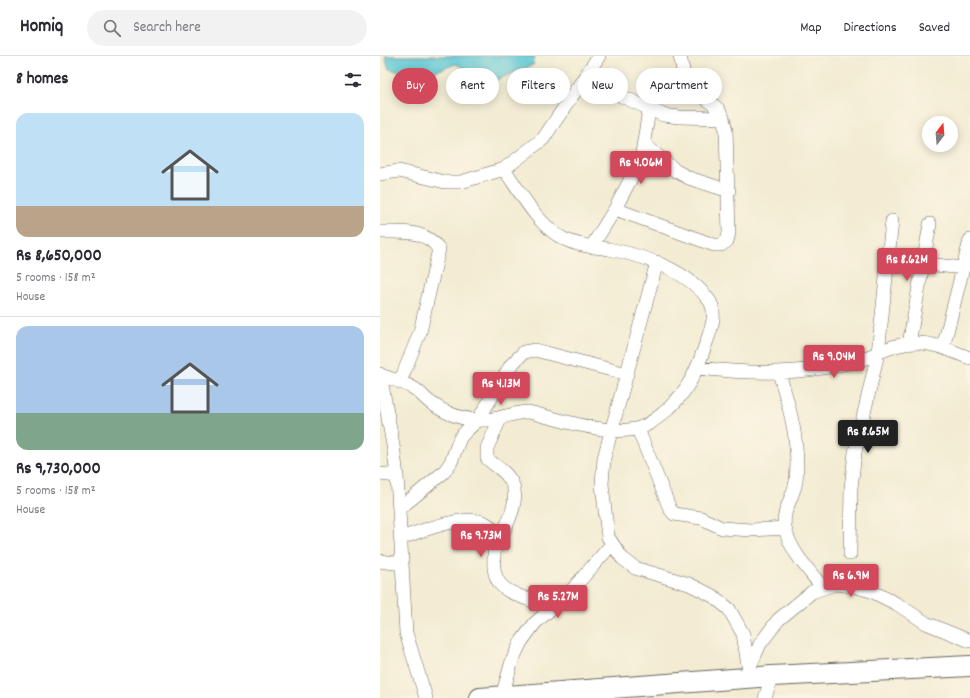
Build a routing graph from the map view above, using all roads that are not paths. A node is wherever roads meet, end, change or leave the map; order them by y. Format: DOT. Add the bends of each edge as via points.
graph roads {
  1 [pos="599,56"];
  2 [pos="680,56"];
  3 [pos="591,68"];
  4 [pos="578,88"];
  5 [pos="628,100"];
  6 [pos="649,110"];
  7 [pos="723,118"];
  8 [pos="644,144"];
  9 [pos="504,169"];
  10 [pos="380,174"];
  11 [pos="729,191"];
  12 [pos="615,208"];
  13 [pos="892,221"];
  14 [pos="930,224"];
  15 [pos="380,232"];
  16 [pos="970,240"];
  17 [pos="592,246"];
  18 [pos="888,260"];
  19 [pos="657,262"];
  20 [pos="923,262"];
  21 [pos="964,268"];
  22 [pos="909,344"];
  23 [pos="943,348"];
  24 [pos="878,353"];
  25 [pos="970,358"];
  26 [pos="698,368"];
  27 [pos="779,373"];
  28 [pos="627,374"];
  29 [pos="380,375"];
  30 [pos="400,382"];
  31 [pos="500,419"];
  32 [pos="478,420"];
  33 [pos="611,429"];
  34 [pos="638,429"];
  35 [pos="380,474"];
  36 [pos="397,476"];
  37 [pos="399,509"];
  38 [pos="785,528"];
  39 [pos="401,538"];
  40 [pos="612,544"];
  41 [pos="495,550"];
  42 [pos="850,554"];
  43 [pos="380,561"];
  44 [pos="402,564"];
  45 [pos="822,588"];
  46 [pos="553,607"];
  47 [pos="970,641"];
  48 [pos="970,666"];
  49 [pos="750,674"];
  50 [pos="772,676"];
  51 [pos="502,696"];
  52 [pos="426,698"];
  53 [pos="480,698"];
  54 [pos="765,698"];
  1 -- 3 [label="street"];
  2 -- 7 [label="street" via="685,80 718,109"];
  4 -- 9 [label="street" via="543,139"];
  5 -- 6 [label="street"];
  6 -- 7 [label="street" via="679,117"];
  6 -- 8 [label="street"];
  7 -- 11 [label="street" via="726,130"];
  8 -- 11 [label="street" via="676,171"];
  8 -- 12 [label="street" via="641,159"];
  9 -- 10 [label="street" via="462,182 445,182 399,171"];
  9 -- 17 [label="street" via="549,228 564,239"];
  11 -- 12 [label="street" via="729,233 727,241 721,245 704,242"];
  12 -- 17 [label="street"];
  13 -- 18 [label="street"];
  14 -- 20 [label="street"];
  15 -- 30 [label="street" via="418,233 428,237 439,249 420,332"];
  16 -- 21 [label="street"];
  17 -- 19 [label="street"];
  18 -- 20 [label="street"];
  18 -- 24 [label="street"];
  19 -- 26 [label="street" via="695,285 714,309"];
  19 -- 28 [label="street"];
  20 -- 21 [label="street"];
  20 -- 22 [label="street"];
  21 -- 23 [label="street"];
  22 -- 23 [label="street" via="932,344"];
  22 -- 24 [label="street"];
  23 -- 25 [label="street"];
  24 -- 27 [label="street" via="862,360 826,368"];
  24 -- 42 [label="street" via="855,452 851,488"];
  26 -- 27 [label="street" via="750,374"];
  26 -- 34 [label="street" via="676,401 650,423"];
  27 -- 38 [label="street" via="790,406 797,462 796,483 784,518"];
  28 -- 32 [label="street" via="535,350 524,352 511,364"];
  28 -- 33 [label="street"];
  29 -- 30 [label="street"];
  29 -- 36 [label="street"];
  30 -- 32 [label="street" via="442,410 460,418"];
  31 -- 32 [label="street"];
  31 -- 33 [label="street" via="517,412 529,412"];
  31 -- 41 [label="street" via="487,448 487,458 508,476 515,494 513,509"];
  32 -- 37 [label="street" via="460,438 451,462 444,472"];
  33 -- 34 [label="street"];
  33 -- 40 [label="street" via="604,458 602,484 608,537"];
  34 -- 38 [label="street" via="674,514 701,518 730,529"];
  35 -- 36 [label="street"];
  36 -- 37 [label="street"];
  37 -- 39 [label="street"];
  38 -- 45 [label="street" via="794,550"];
  39 -- 41 [label="street" via="464,519 480,522 491,528 495,537"];
  39 -- 44 [label="street"];
  40 -- 46 [label="street" via="570,592"];
  40 -- 49 [label="street" via="622,558 635,568 689,584 713,596 729,609 743,634"];
  41 -- 46 [label="street" via="495,574 507,591"];
  43 -- 44 [label="street"];
  44 -- 52 [label="street" via="406,633"];
  45 -- 47 [label="street" via="835,584 871,591 926,623"];
  45 -- 49 [label="street" via="812,592 778,620 760,644"];
  46 -- 51 [label="street" via="535,623 521,642 512,661"];
  48 -- 50 [label="main road"];
  49 -- 50 [label="main road"];
  49 -- 51 [label="main road"];
  50 -- 54 [label="street"];
  51 -- 53 [label="main road"];
}
